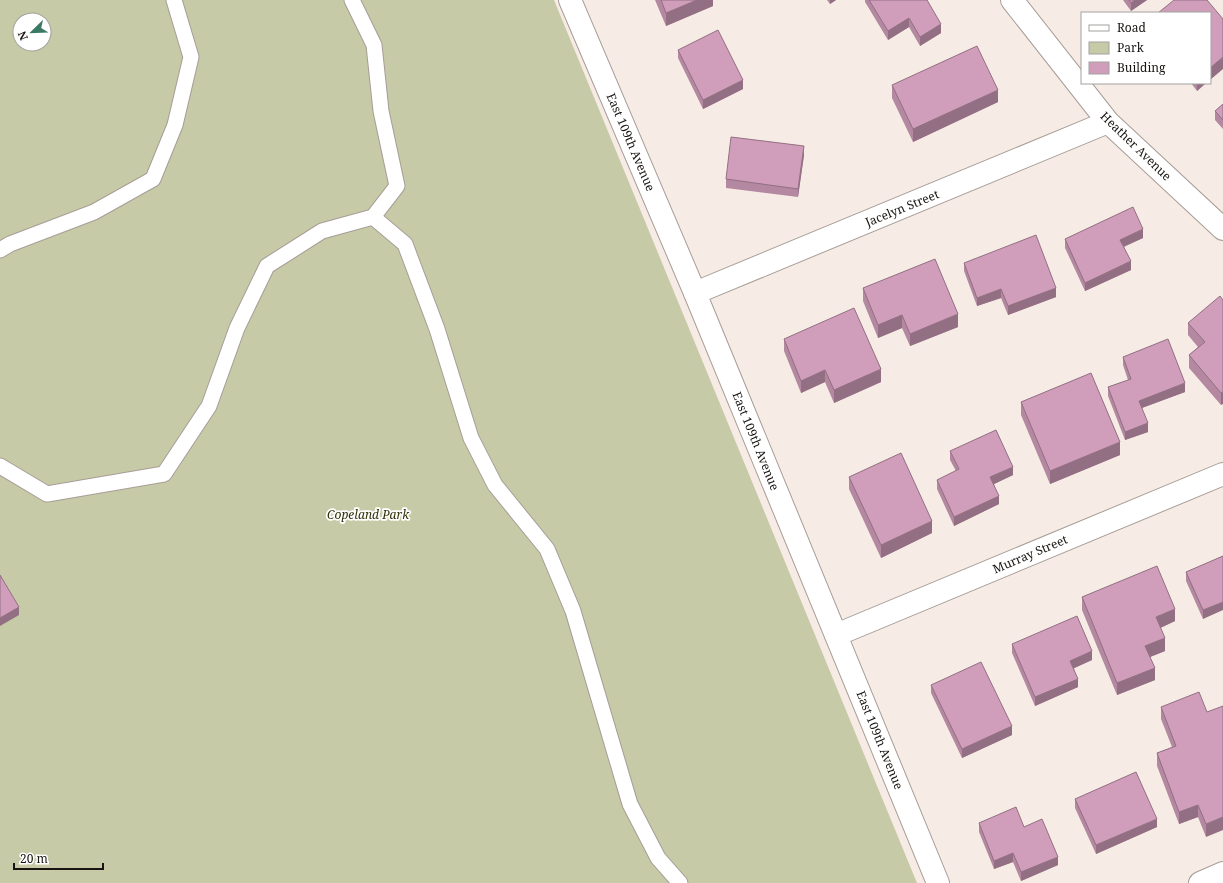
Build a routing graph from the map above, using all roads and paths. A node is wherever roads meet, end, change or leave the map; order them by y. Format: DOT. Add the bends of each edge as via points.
graph roads {
  1 [pos="174,0"];
  2 [pos="352,0"];
  3 [pos="570,0"];
  4 [pos="1012,0"];
  5 [pos="1108,122"];
  6 [pos="373,217"];
  7 [pos="1223,229"];
  8 [pos="0,250"];
  9 [pos="695,293"];
  10 [pos="0,466"];
  11 [pos="1223,474"];
  12 [pos="836,635"];
  13 [pos="1223,873"];
  14 [pos="680,883"];
  15 [pos="938,883"];
  16 [pos="1200,883"];
  1 -- 8 [label="lane" via="191,57 175,125 153,179 94,212"];
  2 -- 6 [label="lane" via="374,44 381,111 397,186"];
  3 -- 9 [label="street, East 109th Avenue"];
  4 -- 5 [label="street, Heather Avenue"];
  5 -- 7 [label="street, Heather Avenue"];
  5 -- 9 [label="street, Jacelyn Street"];
  6 -- 10 [label="lane" via="322,231 267,266 237,328 209,406 164,474 47,494"];
  6 -- 14 [label="lane" via="405,244 437,329 471,438 495,485 547,549 573,611 630,804 658,858"];
  9 -- 12 [label="street, East 109th Avenue"];
  11 -- 12 [label="street, Murray Street"];
  12 -- 15 [label="street, East 109th Avenue"];
  13 -- 16 [label="street"];
}
